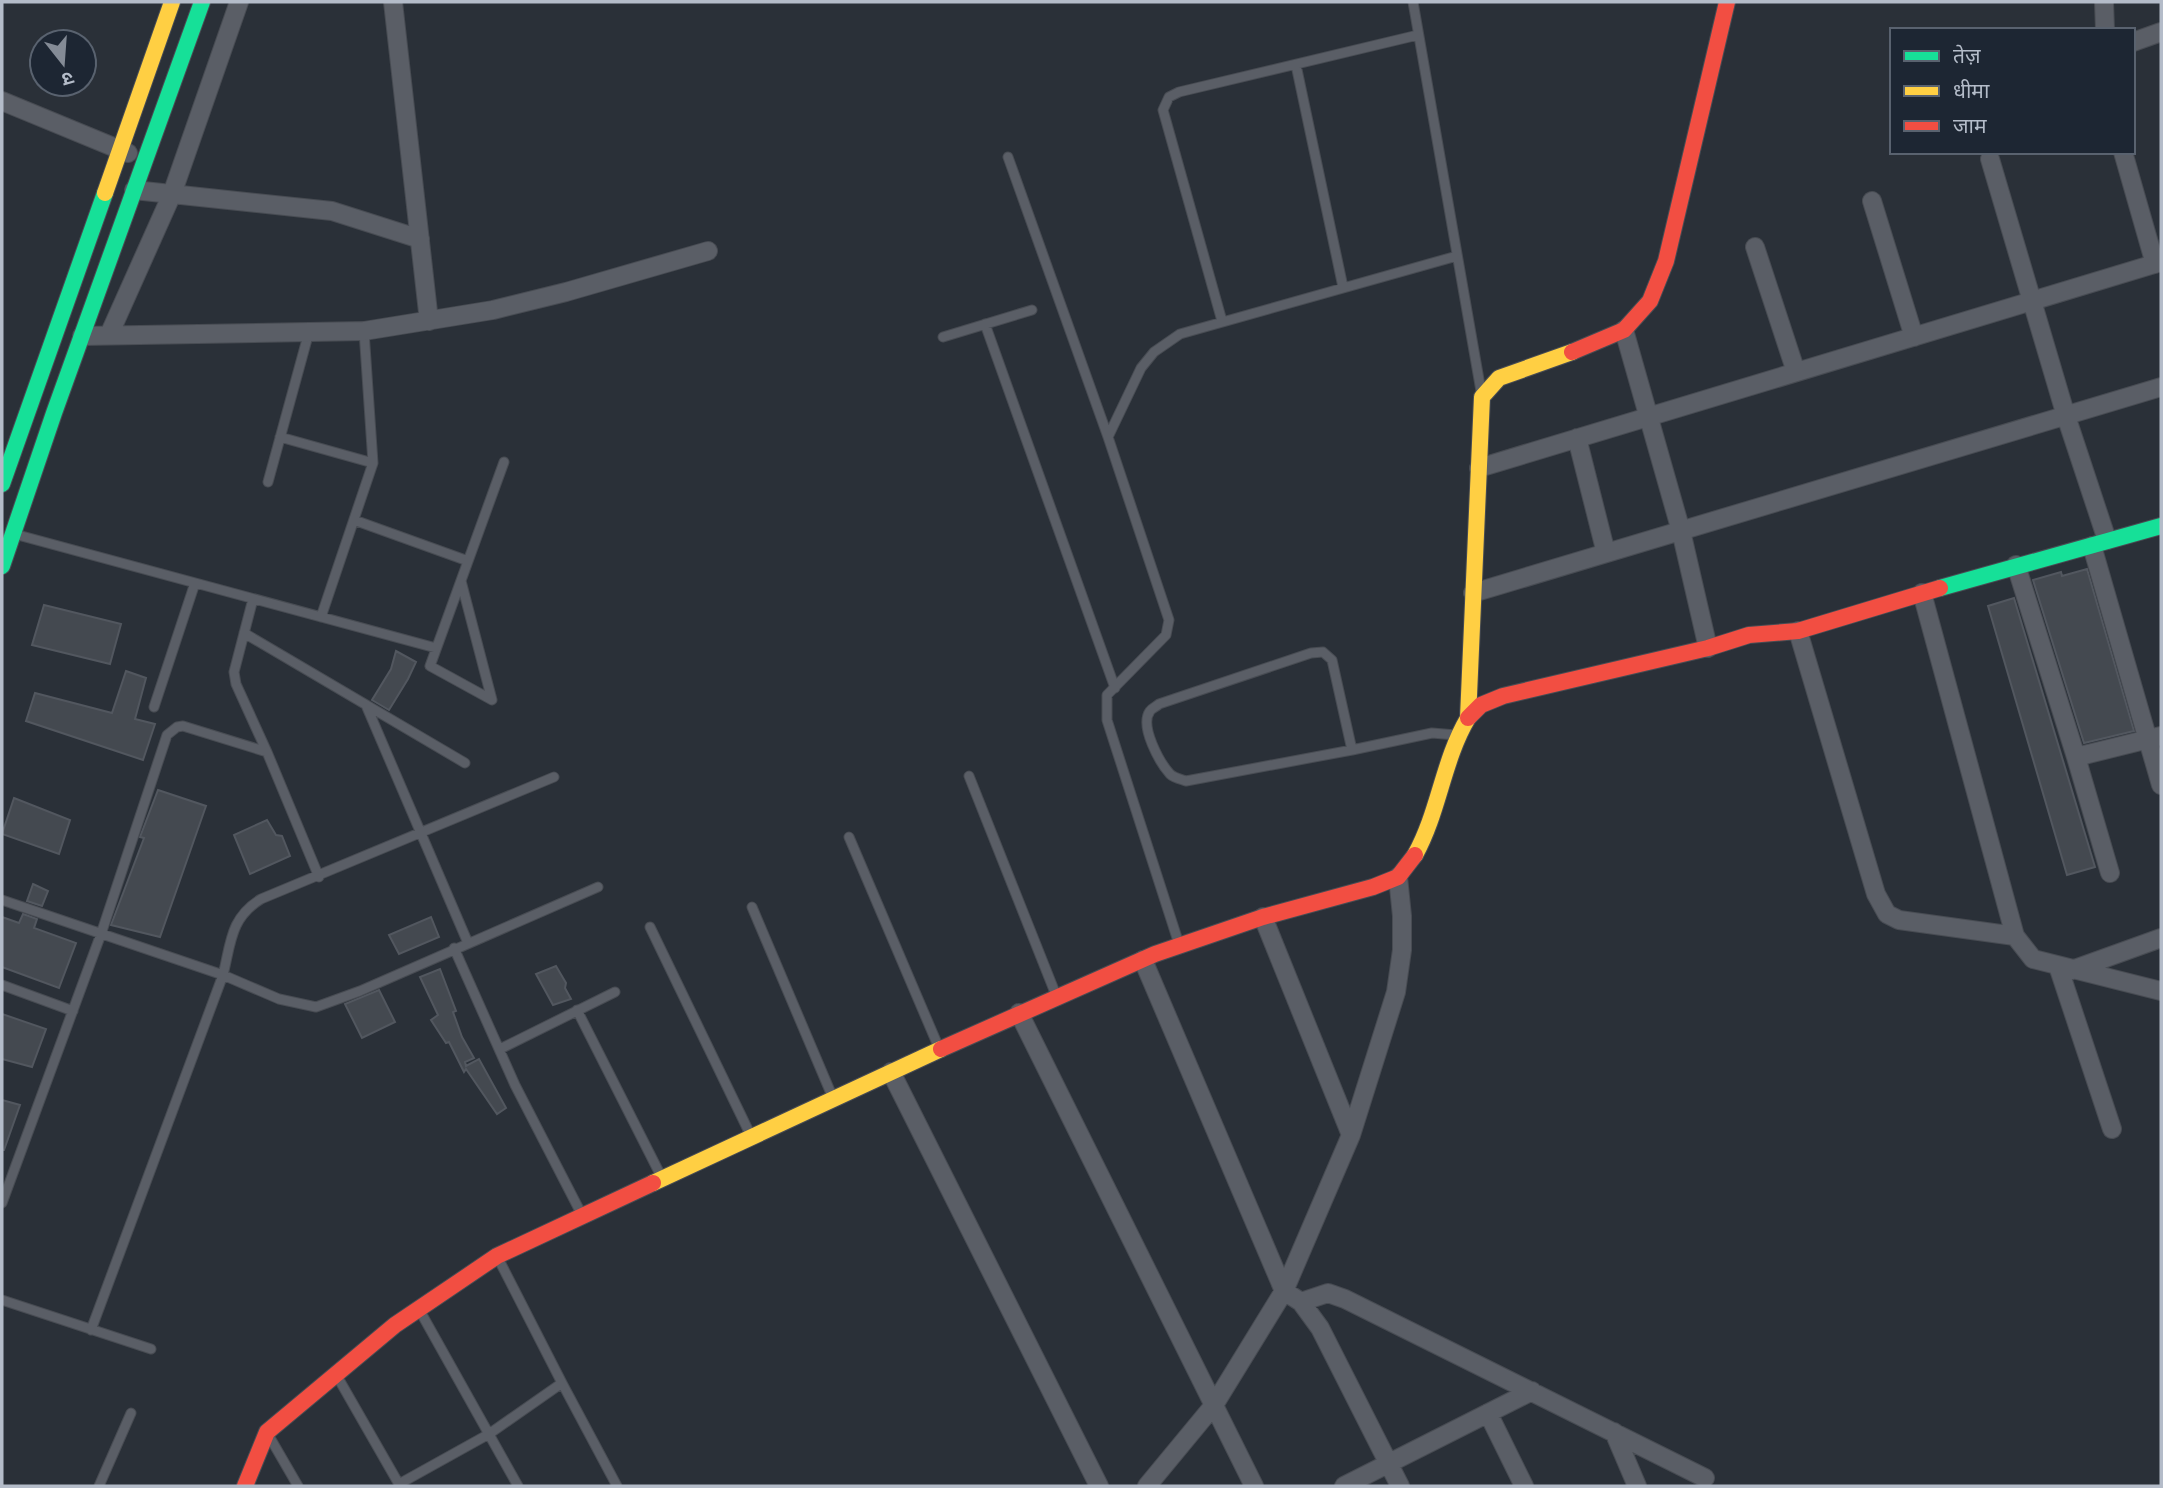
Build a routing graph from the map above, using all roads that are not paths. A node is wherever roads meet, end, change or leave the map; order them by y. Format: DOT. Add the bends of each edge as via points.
graph roads {
  1 [pos="172,2"];
  2 [pos="202,2"];
  3 [pos="239,2"];
  4 [pos="393,2"];
  5 [pos="1413,2"];
  6 [pos="1727,2"];
  7 [pos="2104,2"];
  8 [pos="2105,28"];
  9 [pos="2161,32"];
  10 [pos="1418,35"];
  11 [pos="2135,41"];
  12 [pos="1296,65"];
  13 [pos="2,101"];
  14 [pos="120,149"];
  15 [pos="2124,154"];
  16 [pos="1008,157"];
  17 [pos="1990,159"];
  18 [pos="145,160"];
  19 [pos="134,190"];
  20 [pos="172,194"];
  21 [pos="1872,201"];
  22 [pos="420,239"];
  23 [pos="1755,247"];
  24 [pos="708,251"];
  25 [pos="1457,256"];
  26 [pos="2158,263"];
  27 [pos="1343,287"];
  28 [pos="2032,301"];
  29 [pos="1032,310"];
  30 [pos="1222,320"];
  31 [pos="429,321"];
  32 [pos="985,324"];
  33 [pos="1625,330"];
  34 [pos="310,331"];
  35 [pos="364,331"];
  36 [pos="110,335"];
  37 [pos="82,336"];
  38 [pos="943,337"];
  39 [pos="1914,337"];
  40 [pos="1796,372"];
  41 [pos="1478,375"];
  42 [pos="1499,378"];
  43 [pos="2161,387"];
  44 [pos="1482,397"];
  45 [pos="1649,416"];
  46 [pos="2066,416"];
  47 [pos="280,437"];
  48 [pos="1108,437"];
  49 [pos="1577,438"];
  50 [pos="504,462"];
  51 [pos="373,463"];
  52 [pos="1479,468"];
  53 [pos="268,482"];
  54 [pos="2,484"];
  55 [pos="354,520"];
  56 [pos="2161,526"];
  57 [pos="1681,531"];
  58 [pos="12,534"];
  59 [pos="2100,543"];
  60 [pos="1606,553"];
  61 [pos="468,561"];
  62 [pos="2016,565"];
  63 [pos="2,566"];
  64 [pos="461,581"];
  65 [pos="195,583"];
  66 [pos="1473,593"];
  67 [pos="1922,593"];
  68 [pos="253,599"];
  69 [pos="321,617"];
  70 [pos="1798,631"];
  71 [pos="244,633"];
  72 [pos="436,648"];
  73 [pos="1708,648"];
  74 [pos="1115,688"];
  75 [pos="366,705"];
  76 [pos="155,707"];
  77 [pos="1468,718"];
  78 [pos="1458,735"];
  79 [pos="2155,737"];
  80 [pos="1352,750"];
  81 [pos="267,752"];
  82 [pos="2077,757"];
  83 [pos="465,763"];
  84 [pos="969,776"];
  85 [pos="554,777"];
  86 [pos="2161,785"];
  87 [pos="421,834"];
  88 [pos="849,837"];
  89 [pos="2110,873"];
  90 [pos="319,877"];
  91 [pos="1398,877"];
  92 [pos="598,887"];
  93 [pos="2,900"];
  94 [pos="752,907"];
  95 [pos="1263,917"];
  96 [pos="650,927"];
  97 [pos="101,934"];
  98 [pos="2015,936"];
  99 [pos="2161,938"];
  100 [pos="468,943"];
  101 [pos="1180,946"];
  102 [pos="454,948"];
  103 [pos="1143,960"];
  104 [pos="2065,968"];
  105 [pos="223,975"];
  106 [pos="2,985"];
  107 [pos="2161,991"];
  108 [pos="615,992"];
  109 [pos="1057,996"];
  110 [pos="577,1010"];
  111 [pos="73,1011"];
  112 [pos="1018,1013"];
  113 [pos="500,1049"];
  114 [pos="940,1050"];
  115 [pos="891,1072"];
  116 [pos="834,1099"];
  117 [pos="2112,1129"];
  118 [pos="1352,1135"];
  119 [pos="752,1138"];
  120 [pos="663,1179"];
  121 [pos="2,1203"];
  122 [pos="583,1217"];
  123 [pos="497,1256"];
  124 [pos="1284,1291"];
  125 [pos="2,1300"];
  126 [pos="1301,1302"];
  127 [pos="419,1309"];
  128 [pos="91,1329"];
  129 [pos="151,1349"];
  130 [pos="336,1374"];
  131 [pos="562,1383"];
  132 [pos="1532,1391"];
  133 [pos="1214,1405"];
  134 [pos="131,1413"];
  135 [pos="1488,1413"];
  136 [pos="267,1432"];
  137 [pos="1614,1432"];
  138 [pos="489,1434"];
  139 [pos="1389,1463"];
  140 [pos="1705,1478"];
  141 [pos="400,1485"];
  142 [pos="99,1486"];
  143 [pos="244,1486"];
  144 [pos="298,1486"];
  145 [pos="518,1486"];
  146 [pos="617,1486"];
  147 [pos="1099,1486"];
  148 [pos="1147,1486"];
  149 [pos="1254,1486"];
  150 [pos="1344,1486"];
  151 [pos="1400,1486"];
  152 [pos="1524,1486"];
  153 [pos="1637,1486"];
  1 -- 14 [label="main road"];
  2 -- 18 [label="main road"];
  3 -- 20 [label="street"];
  4 -- 22 [label="street"];
  5 -- 10 [label="lane"];
  6 -- 33 [label="main road" via="1666,261 1650,301"];
  7 -- 8 [label="street"];
  9 -- 11 [label="street"];
  10 -- 12 [label="lane"];
  10 -- 25 [label="lane"];
  12 -- 27 [label="lane"];
  12 -- 30 [label="lane" via="1179,92 1164,103"];
  13 -- 14 [label="street"];
  14 -- 18 [label="street"];
  14 -- 54 [label="main road"];
  15 -- 26 [label="street"];
  16 -- 48 [label="lane"];
  17 -- 28 [label="street"];
  18 -- 19 [label="main road"];
  19 -- 20 [label="street"];
  19 -- 37 [label="main road"];
  20 -- 22 [label="street" via="332,211"];
  20 -- 36 [label="street"];
  21 -- 39 [label="street"];
  22 -- 31 [label="street"];
  23 -- 40 [label="street"];
  24 -- 31 [label="street" via="554,295"];
  25 -- 27 [label="lane"];
  25 -- 41 [label="lane"];
  26 -- 28 [label="street"];
  27 -- 30 [label="lane"];
  28 -- 39 [label="street"];
  28 -- 46 [label="street"];
  29 -- 32 [label="lane"];
  30 -- 48 [label="lane" via="1180,334 1154,352 1141,368"];
  31 -- 35 [label="street"];
  32 -- 38 [label="lane"];
  32 -- 74 [label="lane"];
  33 -- 42 [label="main road"];
  33 -- 45 [label="street"];
  34 -- 35 [label="street"];
  34 -- 36 [label="street"];
  34 -- 47 [label="lane"];
  35 -- 51 [label="lane"];
  36 -- 37 [label="street"];
  37 -- 58 [label="main road"];
  39 -- 40 [label="street"];
  40 -- 45 [label="street"];
  41 -- 42 [label="lane"];
  41 -- 44 [label="lane"];
  42 -- 44 [label="main road"];
  43 -- 46 [label="street"];
  44 -- 52 [label="main road"];
  45 -- 49 [label="street"];
  45 -- 57 [label="street"];
  46 -- 57 [label="street"];
  46 -- 59 [label="street"];
  47 -- 51 [label="lane"];
  47 -- 53 [label="lane"];
  48 -- 74 [label="lane" via="1170,620 1166,635"];
  49 -- 52 [label="street"];
  49 -- 60 [label="street"];
  50 -- 61 [label="lane"];
  51 -- 55 [label="lane"];
  52 -- 66 [label="main road"];
  55 -- 61 [label="lane"];
  55 -- 69 [label="lane"];
  56 -- 59 [label="main road"];
  57 -- 60 [label="street"];
  57 -- 73 [label="street"];
  58 -- 63 [label="main road"];
  58 -- 65 [label="lane"];
  59 -- 62 [label="main road"];
  59 -- 79 [label="street"];
  60 -- 66 [label="street"];
  61 -- 64 [label="lane"];
  62 -- 67 [label="main road"];
  62 -- 82 [label="street"];
  64 -- 72 [label="lane"];
  64 -- 72 [label="lane" via="492,700 430,666"];
  65 -- 68 [label="lane"];
  65 -- 76 [label="lane"];
  66 -- 77 [label="main road"];
  67 -- 70 [label="main road"];
  67 -- 98 [label="street"];
  68 -- 69 [label="lane"];
  68 -- 71 [label="lane"];
  69 -- 72 [label="lane"];
  70 -- 73 [label="main road" via="1749,635"];
  70 -- 98 [label="street" via="1876,894 1887,914 1899,920"];
  71 -- 75 [label="lane"];
  71 -- 81 [label="lane" via="234,672 236,684"];
  73 -- 77 [label="main road" via="1503,696 1481,705"];
  74 -- 101 [label="lane" via="1107,695 1107,720"];
  75 -- 83 [label="lane"];
  75 -- 87 [label="lane"];
  77 -- 78 [label="main road"];
  78 -- 80 [label="lane" via="1432,733"];
  78 -- 91 [label="main road" via="1429,826"];
  79 -- 82 [label="street"];
  79 -- 86 [label="street"];
  80 -- 80 [label="lane" via="1186,781 1172,777 1156,754 1147,720 1159,705 1323,652 1332,660"];
  81 -- 90 [label="lane"];
  81 -- 97 [label="lane" via="183,726 167,734"];
  82 -- 89 [label="street"];
  84 -- 109 [label="lane"];
  85 -- 87 [label="lane"];
  87 -- 90 [label="lane"];
  87 -- 100 [label="lane"];
  88 -- 114 [label="lane"];
  90 -- 105 [label="lane" via="248,907 237,920"];
  91 -- 95 [label="main road"];
  91 -- 118 [label="street" via="1402,950 1396,992"];
  92 -- 100 [label="lane"];
  93 -- 97 [label="lane"];
  94 -- 116 [label="lane"];
  95 -- 101 [label="main road"];
  95 -- 118 [label="street"];
  96 -- 119 [label="lane"];
  97 -- 105 [label="lane"];
  97 -- 111 [label="lane"];
  98 -- 104 [label="street" via="2033,959"];
  99 -- 104 [label="street"];
  100 -- 102 [label="lane"];
  101 -- 103 [label="main road"];
  102 -- 105 [label="lane" via="316,1007 279,999"];
  102 -- 113 [label="lane"];
  103 -- 109 [label="main road"];
  103 -- 124 [label="street"];
  104 -- 107 [label="street"];
  104 -- 117 [label="street"];
  105 -- 128 [label="lane"];
  106 -- 111 [label="lane"];
  108 -- 110 [label="lane"];
  109 -- 112 [label="main road"];
  110 -- 113 [label="lane"];
  110 -- 120 [label="lane"];
  111 -- 121 [label="lane"];
  112 -- 114 [label="main road"];
  112 -- 133 [label="street"];
  113 -- 122 [label="lane"];
  114 -- 115 [label="main road"];
  115 -- 116 [label="main road"];
  115 -- 147 [label="street"];
  116 -- 119 [label="main road"];
  118 -- 124 [label="street"];
  119 -- 120 [label="main road"];
  120 -- 122 [label="main road"];
  122 -- 123 [label="main road"];
  123 -- 127 [label="main road"];
  123 -- 131 [label="lane"];
  124 -- 126 [label="street"];
  124 -- 133 [label="street"];
  125 -- 128 [label="lane"];
  126 -- 132 [label="street" via="1328,1293 1345,1299"];
  126 -- 139 [label="street" via="1320,1328"];
  127 -- 130 [label="main road"];
  127 -- 138 [label="lane"];
  128 -- 129 [label="lane"];
  130 -- 136 [label="main road"];
  130 -- 141 [label="lane"];
  131 -- 138 [label="lane"];
  131 -- 146 [label="lane"];
  132 -- 135 [label="street"];
  132 -- 137 [label="street"];
  133 -- 148 [label="street"];
  133 -- 149 [label="street"];
  134 -- 142 [label="lane"];
  135 -- 139 [label="street"];
  135 -- 152 [label="street"];
  136 -- 143 [label="main road"];
  136 -- 144 [label="lane"];
  137 -- 140 [label="street"];
  137 -- 153 [label="street"];
  138 -- 141 [label="lane"];
  138 -- 145 [label="lane"];
  139 -- 150 [label="street"];
  139 -- 151 [label="street"];
}
